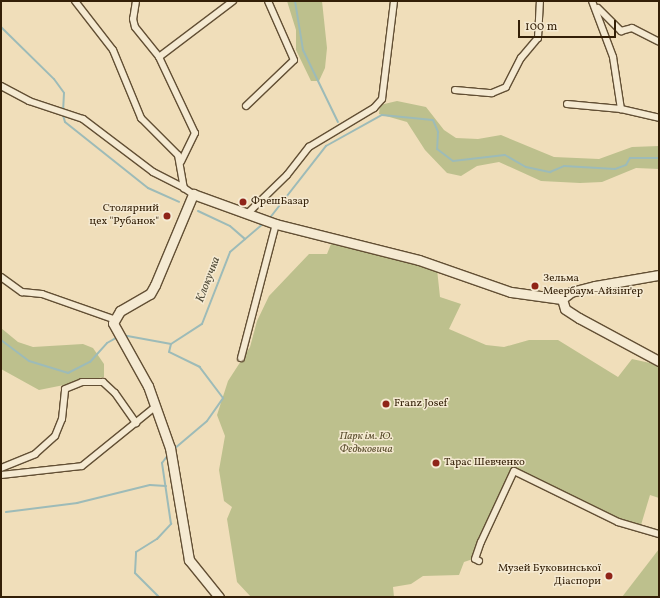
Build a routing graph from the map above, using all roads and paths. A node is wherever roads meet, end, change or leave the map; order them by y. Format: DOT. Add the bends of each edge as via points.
graph roads {
  1 [pos="75,1"];
  2 [pos="136,1"];
  3 [pos="233,1"];
  4 [pos="268,1"];
  5 [pos="394,1"];
  6 [pos="540,1"];
  7 [pos="592,1"];
  8 [pos="659,42"];
  9 [pos="159,57"];
  10 [pos="1,86"];
  11 [pos="456,90"];
  12 [pos="567,104"];
  13 [pos="246,106"];
  14 [pos="621,109"];
  15 [pos="659,118"];
  16 [pos="181,162"];
  17 [pos="184,188"];
  18 [pos="193,194"];
  19 [pos="248,213"];
  20 [pos="276,224"];
  21 [pos="659,275"];
  22 [pos="1,278"];
  23 [pos="562,299"];
  24 [pos="113,319"];
  25 [pos="241,358"];
  26 [pos="659,361"];
  27 [pos="156,406"];
  28 [pos="136,423"];
  29 [pos="1,468"];
  30 [pos="1,475"];
  31 [pos="659,534"];
  32 [pos="479,561"];
  33 [pos="220,597"];
  1 -- 16 [label="street" via="113,50 141,118"];
  2 -- 9 [label="street" via="133,19 135,27"];
  3 -- 9 [label="street"];
  4 -- 13 [label="street" via="294,60"];
  5 -- 19 [label="street" via="382,99 374,108 309,147 287,175"];
  6 -- 11 [label="street" via="538,38 521,58 506,87 492,93"];
  7 -- 8 [label="street" via="621,32 632,28"];
  7 -- 14 [label="street" via="613,57"];
  9 -- 16 [label="street" via="195,133"];
  10 -- 17 [label="street" via="29,101 83,119 153,172"];
  12 -- 14 [label="street"];
  14 -- 15 [label="street"];
  16 -- 17 [label="street"];
  17 -- 18 [label="street"];
  18 -- 19 [label="street"];
  18 -- 24 [label="street" via="150,294"];
  19 -- 20 [label="street"];
  20 -- 23 [label="street" via="419,260 511,292"];
  20 -- 25 [label="street"];
  21 -- 23 [label="street" via="576,291"];
  22 -- 24 [label="street" via="22,292 42,294"];
  23 -- 26 [label="street" via="566,309 579,318"];
  24 -- 27 [label="street" via="119,337"];
  27 -- 28 [label="street"];
  27 -- 33 [label="street" via="171,452 189,560"];
  28 -- 29 [label="street" via="115,393 103,382 82,382 65,389 62,419 55,436 34,454"];
  28 -- 30 [label="street" via="95,458 74,470"];
  31 -- 32 [label="street" via="618,522 514,471 481,542 475,559"];
}
